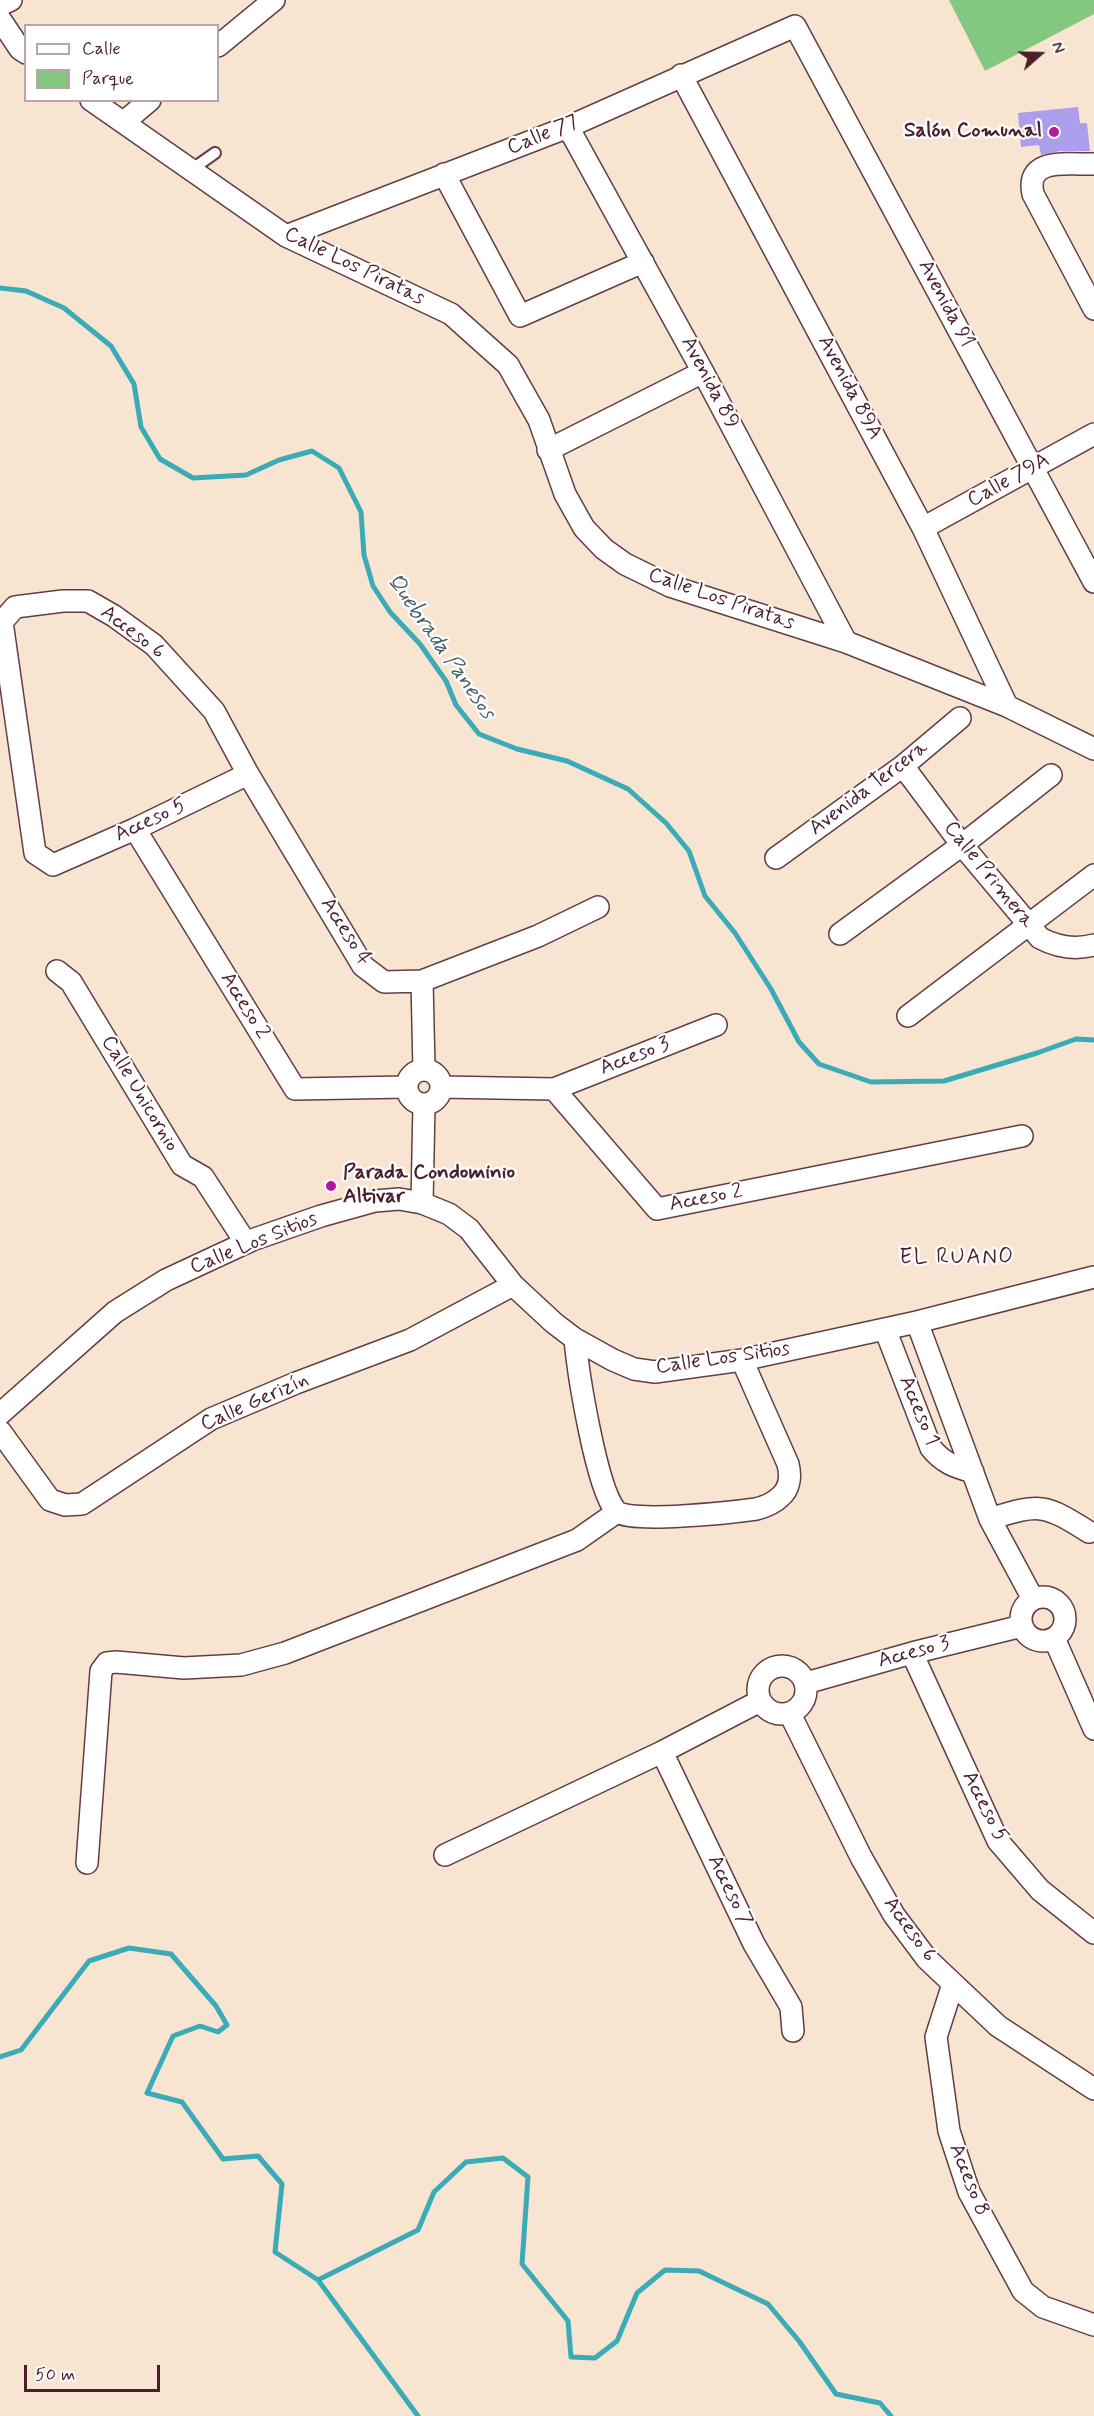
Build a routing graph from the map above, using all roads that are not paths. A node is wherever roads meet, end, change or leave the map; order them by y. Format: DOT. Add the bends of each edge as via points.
graph roads {
  1 [pos="11,0"];
  2 [pos="274,0"];
  3 [pos="0,5"];
  4 [pos="0,19"];
  5 [pos="795,26"];
  6 [pos="219,45"];
  7 [pos="19,52"];
  8 [pos="681,75"];
  9 [pos="94,102"];
  10 [pos="148,102"];
  11 [pos="124,122"];
  12 [pos="568,127"];
  13 [pos="215,153"];
  14 [pos="1094,164"];
  15 [pos="191,170"];
  16 [pos="444,174"];
  17 [pos="286,236"];
  18 [pos="643,262"];
  19 [pos="1094,309"];
  20 [pos="703,372"];
  21 [pos="1094,434"];
  22 [pos="548,450"];
  23 [pos="1034,467"];
  24 [pos="923,528"];
  25 [pos="1094,582"];
  26 [pos="846,642"];
  27 [pos="1007,706"];
  28 [pos="960,718"];
  29 [pos="1094,749"];
  30 [pos="903,766"];
  31 [pos="248,774"];
  32 [pos="1052,775"];
  33 [pos="135,829"];
  34 [pos="962,845"];
  35 [pos="776,858"];
  36 [pos="53,865"];
  37 [pos="1094,875"];
  38 [pos="598,907"];
  39 [pos="1028,926"];
  40 [pos="840,934"];
  41 [pos="1094,945"];
  42 [pos="57,971"];
  43 [pos="422,981"];
  44 [pos="908,1016"];
  45 [pos="716,1025"];
  46 [pos="424,1069"];
  47 [pos="406,1087"];
  48 [pos="441,1087"];
  49 [pos="554,1089"];
  50 [pos="424,1104"];
  51 [pos="1022,1136"];
  52 [pos="422,1203"];
  53 [pos="246,1243"];
  54 [pos="1094,1277"];
  55 [pos="513,1285"];
  56 [pos="916,1322"];
  57 [pos="885,1329"];
  58 [pos="575,1339"];
  59 [pos="742,1360"];
  60 [pos="0,1414"];
  61 [pos="0,1431"];
  62 [pos="973,1472"];
  63 [pos="617,1512"];
  64 [pos="990,1519"];
  65 [pos="1089,1532"];
  66 [pos="1033,1599"];
  67 [pos="1022,1626"];
  68 [pos="1054,1638"];
  69 [pos="912,1653"];
  70 [pos="806,1683"];
  71 [pos="760,1701"];
  72 [pos="790,1714"];
  73 [pos="1094,1730"];
  74 [pos="662,1752"];
  75 [pos="445,1855"];
  76 [pos="87,1863"];
  77 [pos="1094,1933"];
  78 [pos="953,1984"];
  79 [pos="793,2031"];
  80 [pos="1094,2089"];
  81 [pos="1094,2325"];
  1 -- 3 [label="street"];
  2 -- 6 [label="street"];
  4 -- 7 [label="street"];
  5 -- 8 [label="street, Calle 77"];
  5 -- 23 [label="street, Avenida 91"];
  8 -- 12 [label="street, Calle 77"];
  8 -- 24 [label="street, Avenida 89A"];
  9 -- 11 [label="street, Calle Los Piratas"];
  10 -- 11 [label="street"];
  11 -- 15 [label="street, Calle Los Piratas"];
  12 -- 16 [label="street, Calle 77"];
  12 -- 18 [label="street, Avenida 89"];
  13 -- 15 [label="lane"];
  14 -- 19 [label="street" via="1049,165 1033,174 1031,183 1033,194"];
  15 -- 17 [label="street, Calle Los Piratas"];
  16 -- 17 [label="street, Calle 77"];
  16 -- 18 [label="street" via="520,316"];
  17 -- 22 [label="street, Calle Los Piratas" via="452,314 508,365 539,420"];
  18 -- 20 [label="street, Avenida 89"];
  20 -- 22 [label="street"];
  20 -- 26 [label="street, Avenida 89"];
  21 -- 23 [label="street, Calle 79A"];
  22 -- 26 [label="street, Calle Los Piratas" via="565,494 584,528 625,564 670,586"];
  23 -- 24 [label="street, Calle 79A"];
  23 -- 25 [label="street, Avenida 91"];
  24 -- 27 [label="street, Avenida 89A"];
  26 -- 27 [label="street, Calle Los Piratas"];
  27 -- 29 [label="street, Calle Los Piratas"];
  28 -- 30 [label="street, Avenida Tercera"];
  30 -- 34 [label="street, Calle Primera"];
  30 -- 35 [label="street, Avenida Tercera"];
  31 -- 33 [label="street, Acceso 5"];
  31 -- 36 [label="street, Acceso 6" via="213,711 154,645 130,627 88,601 15,607 2,622 35,853"];
  31 -- 43 [label="street, Acceso 4" via="363,966 384,982"];
  32 -- 34 [label="street"];
  33 -- 36 [label="street, Acceso 5"];
  33 -- 47 [label="street, Acceso 2" via="295,1089"];
  34 -- 39 [label="street, Calle Primera"];
  34 -- 40 [label="street"];
  37 -- 39 [label="street"];
  38 -- 43 [label="street, Acceso 4" via="538,936"];
  39 -- 41 [label="street, Calle Primera" via="1040,939 1053,945"];
  39 -- 44 [label="street"];
  42 -- 53 [label="street, Calle Unicornio" via="71,982 182,1165 202,1177"];
  43 -- 46 [label="street"];
  45 -- 49 [label="street, Acceso 3"];
  46 -- 47 [label="street" via="413,1072"];
  46 -- 48 [label="street" via="438,1076"];
  47 -- 50 [label="street" via="414,1101"];
  48 -- 49 [label="street"];
  48 -- 50 [label="street" via="434,1101"];
  49 -- 51 [label="street, Acceso 2" via="657,1209"];
  50 -- 52 [label="street"];
  52 -- 53 [label="street, Calle Los Sitios" via="399,1199 375,1201"];
  52 -- 55 [label="street, Calle Los Sitios" via="449,1214 469,1229"];
  53 -- 60 [label="street, Calle Los Sitios" via="166,1280 115,1312"];
  54 -- 56 [label="street, Calle Los Sitios"];
  55 -- 58 [label="street, Calle Los Sitios"];
  55 -- 61 [label="street, Calle Gerizín" via="410,1340 211,1419 82,1504 65,1505 50,1500"];
  56 -- 57 [label="street, Calle Los Sitios"];
  56 -- 62 [label="street, Acceso 1"];
  57 -- 59 [label="street, Calle Los Sitios"];
  57 -- 62 [label="street, Acceso 1" via="931,1448 953,1467"];
  58 -- 59 [label="street, Calle Los Sitios" via="634,1369 655,1372"];
  58 -- 63 [label="street" via="578,1377 603,1482"];
  59 -- 63 [label="street" via="791,1474 782,1496 758,1508 679,1516 639,1517"];
  62 -- 64 [label="street, Acceso 1"];
  63 -- 76 [label="street" via="577,1540 285,1653 241,1665 184,1668 107,1664 102,1671"];
  64 -- 65 [label="street" via="1034,1507 1059,1513"];
  64 -- 66 [label="street, Acceso 1"];
  66 -- 67 [label="street" via="1023,1611"];
  66 -- 68 [label="street" via="1048,1597 1064,1612 1064,1627"];
  67 -- 68 [label="street" via="1032,1638"];
  67 -- 69 [label="street, Acceso 3"];
  68 -- 73 [label="street"];
  69 -- 70 [label="street, Acceso 3"];
  69 -- 77 [label="street, Acceso 5" via="998,1841 1040,1890"];
  70 -- 71 [label="street" via="789,1667 773,1668 761,1678"];
  70 -- 72 [label="street" via="806,1698"];
  71 -- 72 [label="street" via="776,1714"];
  71 -- 74 [label="street"];
  72 -- 78 [label="street, Acceso 6" via="894,1915 927,1959"];
  74 -- 75 [label="street"];
  74 -- 79 [label="street, Acceso 7" via="754,1944 791,2007"];
  78 -- 80 [label="street, Acceso 6" via="998,2026"];
  78 -- 81 [label="street, Acceso 8" via="936,2037 950,2131 969,2192 1023,2291 1043,2307"];
}
